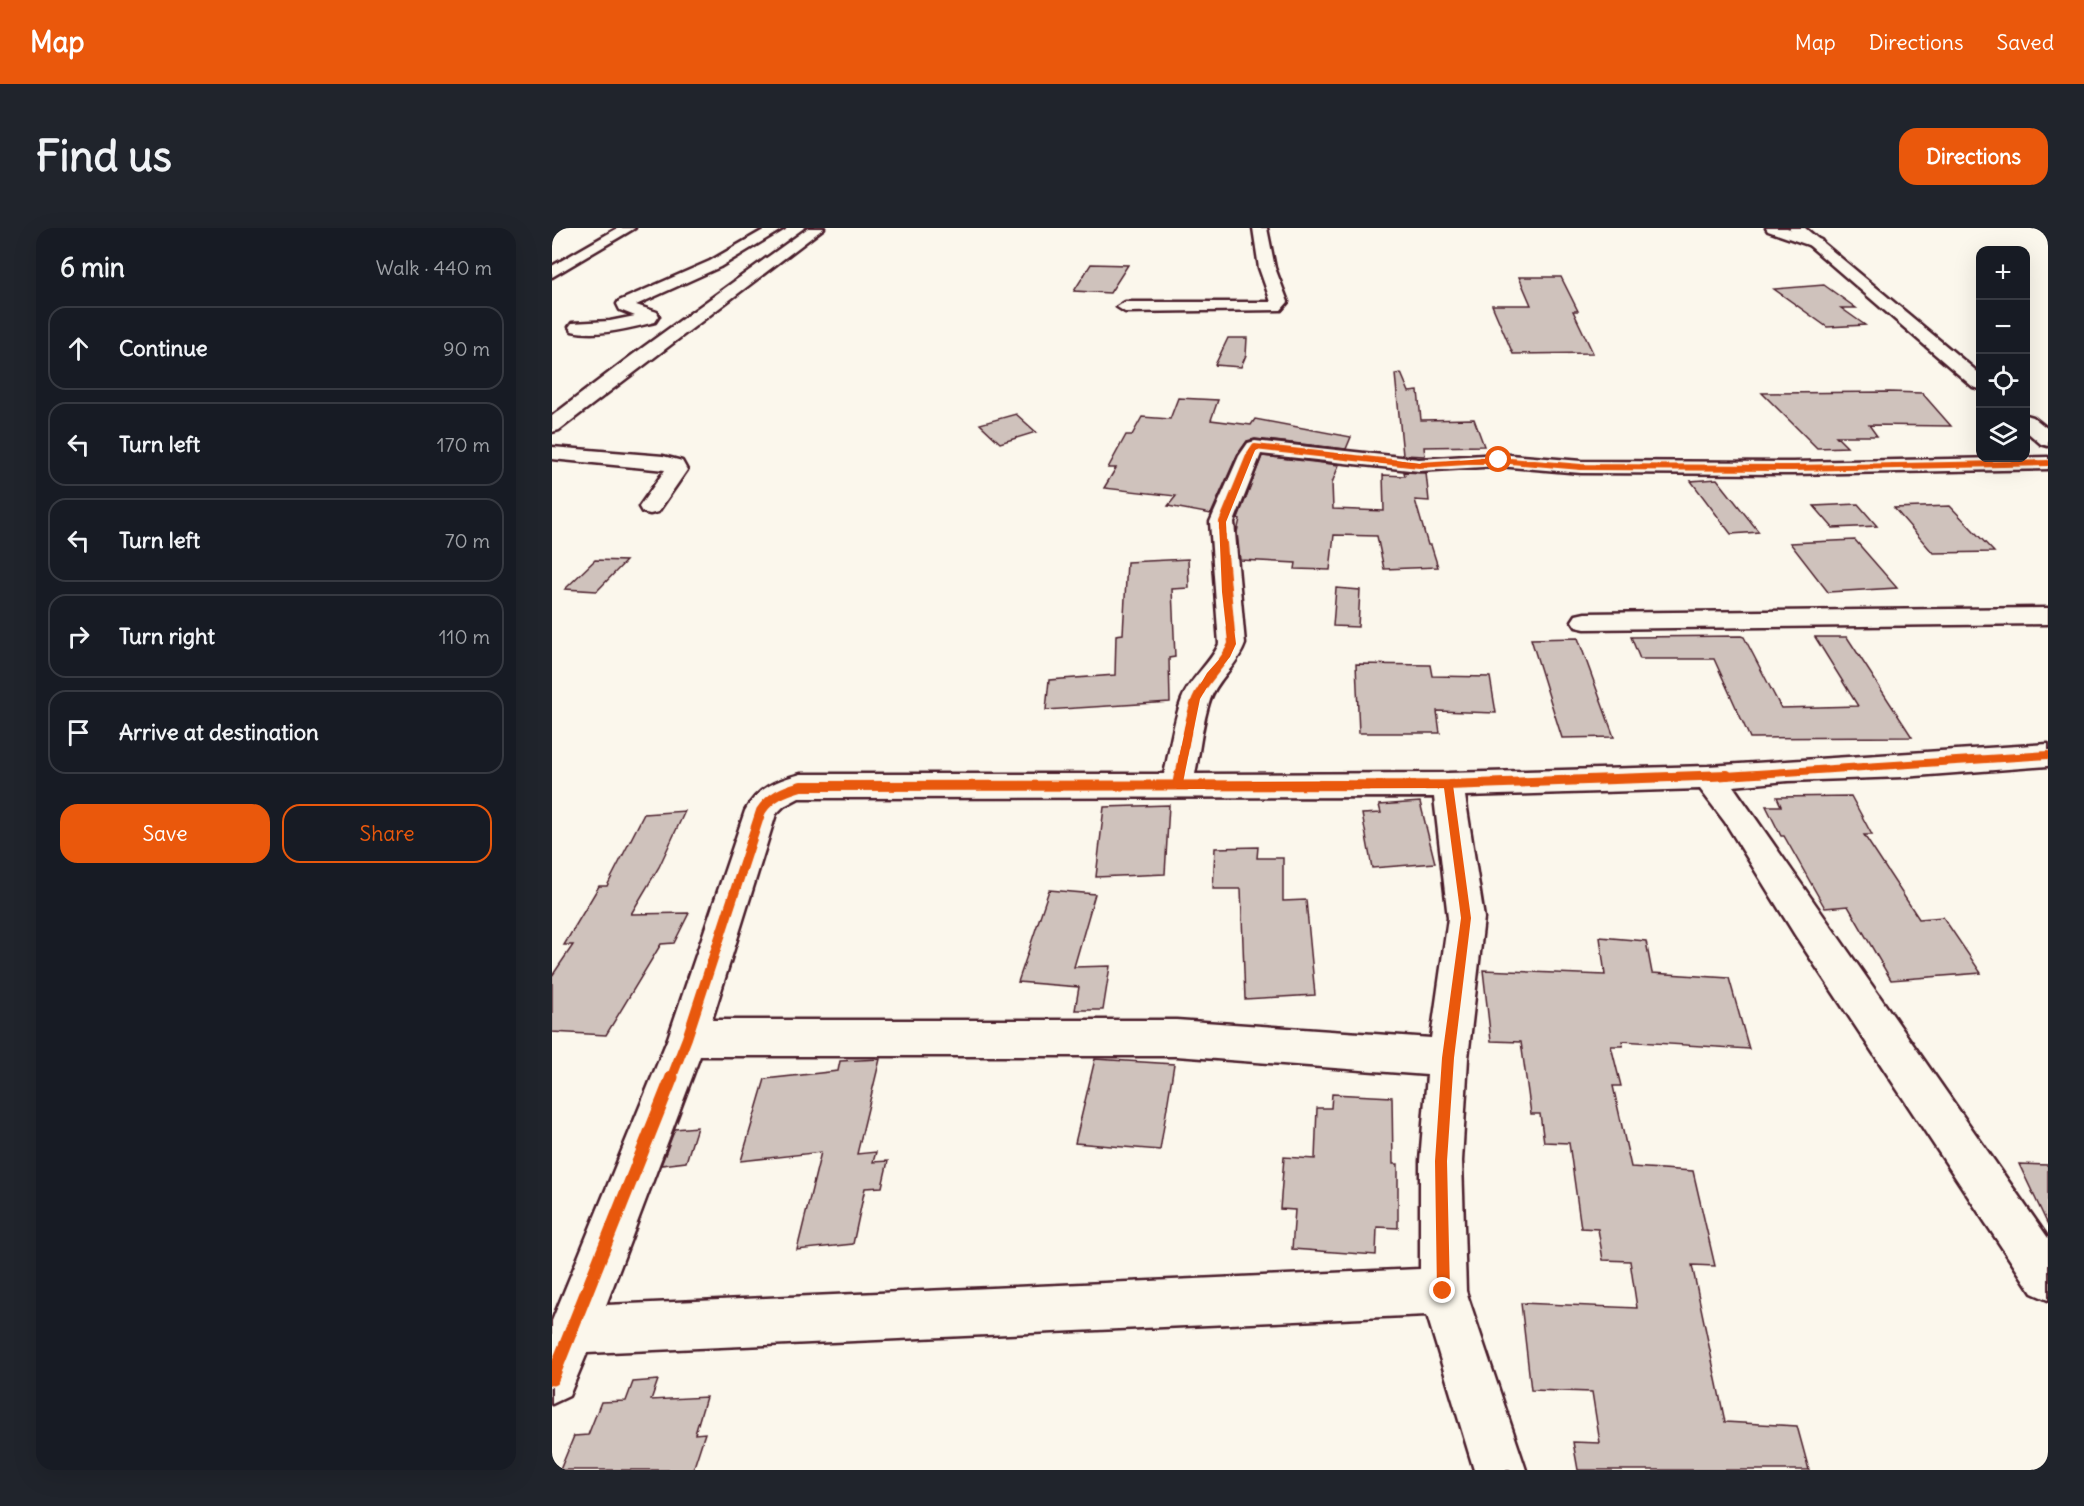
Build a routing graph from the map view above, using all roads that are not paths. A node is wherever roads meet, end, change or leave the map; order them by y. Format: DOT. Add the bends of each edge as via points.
graph roads {
  1 [pos="628,228"];
  2 [pos="777,228"];
  3 [pos="818,228"];
  4 [pos="1260,228"];
  5 [pos="1773,228"];
  6 [pos="1796,228"];
  7 [pos="1820,236"];
  8 [pos="552,272"];
  9 [pos="684,278"];
  10 [pos="704,286"];
  11 [pos="632,299"];
  12 [pos="671,300"];
  13 [pos="1125,307"];
  14 [pos="578,327"];
  15 [pos="1976,379"];
  16 [pos="552,426"];
  17 [pos="552,453"];
  18 [pos="2048,463"];
  19 [pos="650,507"];
  20 [pos="2045,614"];
  21 [pos="1585,621"];
  22 [pos="2048,755"];
  23 [pos="1708,777"];
  24 [pos="1177,785"];
  25 [pos="1448,785"];
  26 [pos="687,1038"];
  27 [pos="1448,1058"];
  28 [pos="2048,1277"];
  29 [pos="1443,1291"];
  30 [pos="574,1329"];
  31 [pos="552,1379"];
  32 [pos="1500,1470"];
  1 -- 8 [label="main road"];
  2 -- 9 [label="main road"];
  3 -- 16 [label="main road"];
  4 -- 13 [label="main road" via="1267,268 1280,302 1275,307"];
  5 -- 7 [label="main road"];
  6 -- 7 [label="main road"];
  7 -- 15 [label="main road"];
  9 -- 10 [label="main road"];
  9 -- 11 [label="main road"];
  11 -- 12 [label="main road"];
  11 -- 14 [label="main road" via="626,307 651,316 610,326"];
  17 -- 19 [label="main road" via="674,465 676,470"];
  18 -- 24 [label="main road" via="1592,467 1499,460 1419,465 1255,447 1222,522 1232,644 1196,699"];
  20 -- 21 [label="main road"];
  22 -- 23 [label="main road"];
  23 -- 25 [label="main road"];
  23 -- 28 [label="main road"];
  24 -- 25 [label="main road"];
  24 -- 26 [label="main road" via="801,786 778,793 761,811"];
  25 -- 27 [label="main road" via="1466,918"];
  26 -- 27 [label="main road" via="1176,1038"];
  26 -- 30 [label="main road"];
  27 -- 29 [label="main road" via="1441,1161"];
  29 -- 30 [label="main road"];
  29 -- 32 [label="main road"];
  30 -- 31 [label="main road"];
}
